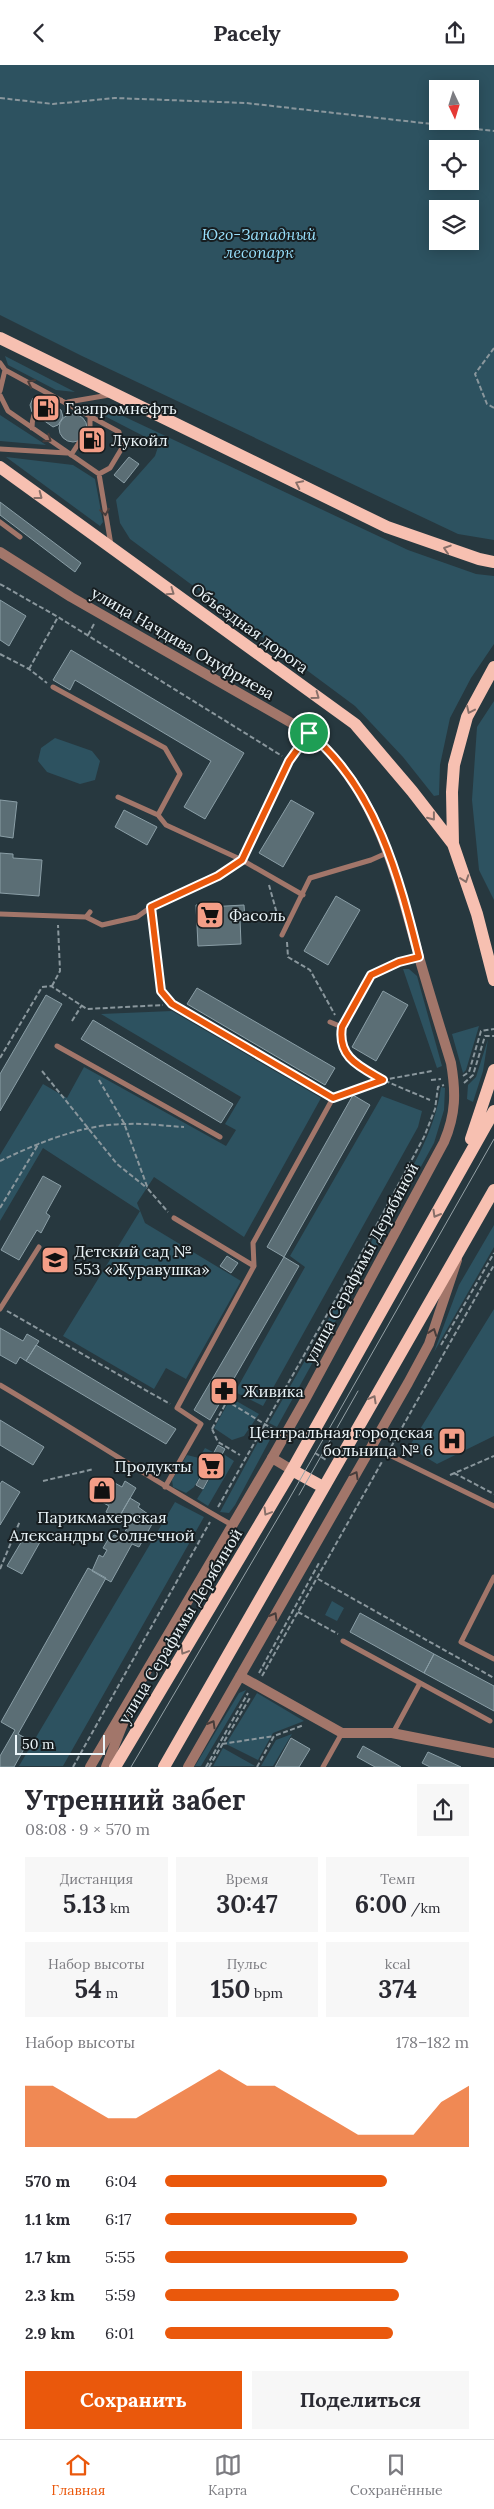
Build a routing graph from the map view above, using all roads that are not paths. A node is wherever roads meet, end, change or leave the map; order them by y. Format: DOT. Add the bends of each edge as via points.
graph roads {
  1 [pos="0,338"];
  2 [pos="0,363"];
  3 [pos="5,370"];
  4 [pos="0,391"];
  5 [pos="114,394"];
  6 [pos="0,395"];
  7 [pos="66,401"];
  8 [pos="90,415"];
  9 [pos="32,428"];
  10 [pos="0,449"];
  11 [pos="69,454"];
  12 [pos="0,467"];
  13 [pos="99,474"];
  14 [pos="0,522"];
  15 [pos="20,537"];
  16 [pos="112,550"];
  17 [pos="0,552"];
  18 [pos="494,562"];
  19 [pos="494,667"];
  20 [pos="53,687"];
  21 [pos="309,733"];
  22 [pos="118,797"];
  23 [pos="158,815"];
  24 [pos="453,844"];
  25 [pos="389,852"];
  26 [pos="242,860"];
  27 [pos="303,895"];
  28 [pos="151,907"];
  29 [pos="0,914"];
  30 [pos="477,914"];
  31 [pos="282,935"];
  32 [pos="494,941"];
  33 [pos="419,957"];
  34 [pos="494,980"];
  35 [pos="330,1021"];
  36 [pos="57,1047"];
  37 [pos="494,1070"];
  38 [pos="454,1081"];
  39 [pos="494,1111"];
  40 [pos="220,1137"];
  41 [pos="460,1172"];
  42 [pos="493,1191"];
  43 [pos="174,1218"];
  44 [pos="462,1243"];
  45 [pos="39,1247"];
  46 [pos="254,1266"];
  47 [pos="0,1308"];
  48 [pos="0,1385"];
  49 [pos="370,1446"];
  50 [pos="272,1458"];
  51 [pos="292,1470"];
  52 [pos="165,1487"];
  53 [pos="323,1487"];
  54 [pos="494,1506"];
  55 [pos="233,1525"];
  56 [pos="494,1577"];
  57 [pos="343,1641"];
  58 [pos="494,1659"];
  59 [pos="240,1676"];
  60 [pos="420,1683"];
  61 [pos="137,1687"];
  62 [pos="490,1721"];
  63 [pos="342,1733"];
  64 [pos="392,1733"];
  65 [pos="494,1753"];
  66 [pos="90,1767"];
  67 [pos="106,1767"];
  68 [pos="115,1767"];
  69 [pos="164,1767"];
  70 [pos="188,1767"];
  71 [pos="323,1767"];
  1 -- 5 [label="main road"];
  2 -- 3 [label="lane"];
  3 -- 4 [label="lane"];
  7 -- 3 [label="lane, one-way"];
  5 -- 7 [label="lane"];
  18 -- 5 [label="main road, one-way" via="387,527"];
  6 -- 9 [label="lane" via="8,411"];
  7 -- 8 [label="lane"];
  7 -- 9 [label="lane" via="51,399 42,403 32,416"];
  8 -- 11 [label="lane" via="90,426"];
  8 -- 13 [label="lane" via="119,432 122,448 110,468"];
  9 -- 11 [label="lane, one-way"];
  10 -- 11 [label="lane"];
  11 -- 13 [label="lane"];
  12 -- 16 [label="main road, Объездная дорога, one-way"];
  13 -- 16 [label="lane, one-way"];
  14 -- 15 [label="lane"];
  16 -- 24 [label="main road, Объездная дорога, one-way" via="355,724"];
  17 -- 21 [label="street, улица Начдива Онуфриева" via="71,597"];
  19 -- 24 [label="main road, one-way" via="467,717 460,742 452,792"];
  20 -- 23 [label="lane" via="165,749 180,774"];
  21 -- 25 [label="street, улица Начдива Онуфриева" via="328,749 361,794"];
  21 -- 26 [label="lane" via="289,761"];
  22 -- 23 [label="lane"];
  23 -- 26 [label="lane" via="166,825"];
  24 -- 30 [label="main road, one-way"];
  25 -- 27 [label="lane" via="371,861 310,878"];
  25 -- 33 [label="street, улица Начдива Онуфриева"];
  26 -- 27 [label="lane"];
  26 -- 28 [label="lane" via="218,876"];
  27 -- 31 [label="lane"];
  28 -- 29 [label="lane" via="137,917 102,925 88,915"];
  28 -- 46 [label="lane" via="161,991 172,1004 333,1098 253,1243"];
  30 -- 32 [label="main road"];
  30 -- 34 [label="main road"];
  33 -- 35 [label="lane" via="371,975 342,1027"];
  33 -- 38 [label="street, улица Начдива Онуфриева"];
  36 -- 40 [label="lane"];
  37 -- 41 [label="main road"];
  38 -- 50 [label="street, улица Серафимы Дерябиной" via="456,1105 444,1142"];
  39 -- 41 [label="main road, улица Серафимы Дерябиной"];
  41 -- 51 [label="main road, улица Серафимы Дерябиной, one-way"];
  42 -- 44 [label="main road"];
  43 -- 46 [label="lane"];
  49 -- 44 [label="street, one-way" via="428,1344"];
  53 -- 44 [label="main road, one-way"];
  45 -- 47 [label="lane"];
  46 -- 52 [label="lane" via="177,1408 201,1424"];
  48 -- 52 [label="lane"];
  49 -- 54 [label="lane"];
  59 -- 49 [label="street, one-way"];
  50 -- 51 [label="street"];
  50 -- 55 [label="street, улица Серафимы Дерябиной"];
  51 -- 53 [label="main road"];
  51 -- 68 [label="main road, улица Серафимы Дерябиной, one-way"];
  52 -- 55 [label="lane"];
  53 -- 69 [label="main road"];
  55 -- 61 [label="street, улица Серафимы Дерябиной"];
  56 -- 58 [label="lane" via="461,1642"];
  57 -- 60 [label="lane"];
  59 -- 63 [label="street"];
  70 -- 59 [label="street, one-way"];
  60 -- 62 [label="lane"];
  60 -- 64 [label="lane"];
  61 -- 66 [label="street, улица Серафимы Дерябиной"];
  61 -- 67 [label="street"];
  63 -- 64 [label="street"];
  63 -- 71 [label="lane"];
  64 -- 65 [label="street"];
}
